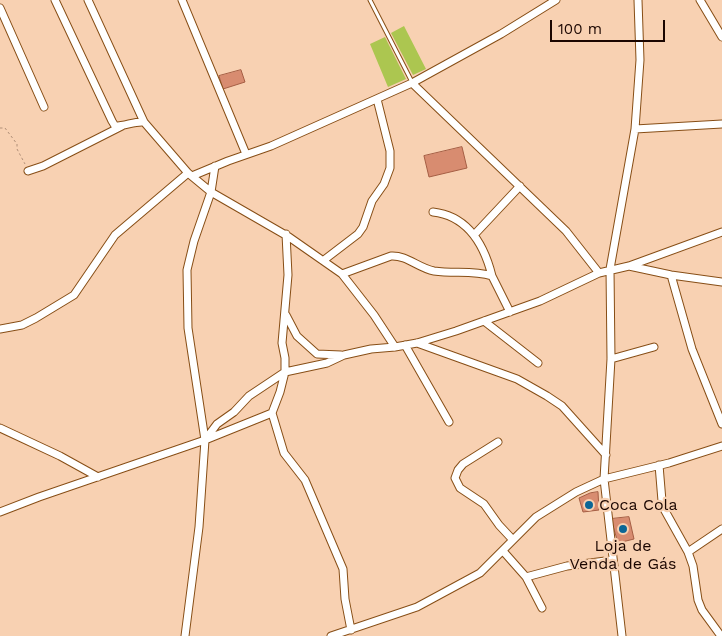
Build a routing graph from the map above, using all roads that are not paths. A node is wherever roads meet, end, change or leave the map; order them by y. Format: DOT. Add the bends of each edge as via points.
graph roads {
  1 [pos="55,0"];
  2 [pos="88,0"];
  3 [pos="182,0"];
  4 [pos="370,0"];
  5 [pos="556,0"];
  6 [pos="638,0"];
  7 [pos="700,0"];
  8 [pos="0,8"];
  9 [pos="722,37"];
  10 [pos="412,83"];
  11 [pos="377,99"];
  12 [pos="44,107"];
  13 [pos="144,122"];
  14 [pos="722,124"];
  15 [pos="122,126"];
  16 [pos="635,130"];
  17 [pos="246,154"];
  18 [pos="215,166"];
  19 [pos="28,171"];
  20 [pos="190,174"];
  21 [pos="520,186"];
  22 [pos="211,192"];
  23 [pos="433,212"];
  24 [pos="722,232"];
  25 [pos="286,234"];
  26 [pos="474,235"];
  27 [pos="324,260"];
  28 [pos="629,266"];
  29 [pos="610,269"];
  30 [pos="599,273"];
  31 [pos="342,274"];
  32 [pos="672,275"];
  33 [pos="492,276"];
  34 [pos="722,282"];
  35 [pos="510,312"];
  36 [pos="286,315"];
  37 [pos="484,321"];
  38 [pos="0,329"];
  39 [pos="417,343"];
  40 [pos="405,345"];
  41 [pos="395,347"];
  42 [pos="654,347"];
  43 [pos="344,355"];
  44 [pos="611,359"];
  45 [pos="538,363"];
  46 [pos="285,372"];
  47 [pos="272,413"];
  48 [pos="449,422"];
  49 [pos="722,424"];
  50 [pos="0,428"];
  51 [pos="204,440"];
  52 [pos="498,442"];
  53 [pos="722,446"];
  54 [pos="606,455"];
  55 [pos="659,465"];
  56 [pos="98,477"];
  57 [pos="604,479"];
  58 [pos="0,512"];
  59 [pos="722,529"];
  60 [pos="513,540"];
  61 [pos="503,551"];
  62 [pos="688,552"];
  63 [pos="613,560"];
  64 [pos="526,577"];
  65 [pos="542,608"];
  66 [pos="352,630"];
  67 [pos="719,634"];
  68 [pos="184,636"];
  69 [pos="331,636"];
  70 [pos="622,636"];
  1 -- 15 [label="street" via="112,121 115,126"];
  2 -- 13 [label="street"];
  3 -- 17 [label="street"];
  4 -- 10 [label="lane"];
  5 -- 10 [label="street"];
  6 -- 16 [label="street" via="640,60"];
  7 -- 9 [label="street"];
  8 -- 12 [label="street"];
  10 -- 11 [label="street"];
  10 -- 21 [label="street"];
  11 -- 17 [label="street"];
  11 -- 27 [label="street" via="390,151 390,168 358,234"];
  13 -- 15 [label="street"];
  13 -- 20 [label="street"];
  14 -- 16 [label="street"];
  15 -- 19 [label="street"];
  16 -- 29 [label="street"];
  17 -- 18 [label="street"];
  18 -- 20 [label="street"];
  18 -- 22 [label="street"];
  20 -- 22 [label="street"];
  20 -- 38 [label="street" via="115,235 74,296 22,325"];
  21 -- 26 [label="street"];
  21 -- 30 [label="street" via="566,231"];
  22 -- 25 [label="street"];
  22 -- 51 [label="street" via="187,270 188,328"];
  23 -- 26 [label="street" via="454,216"];
  24 -- 28 [label="street"];
  25 -- 27 [label="street"];
  25 -- 36 [label="street"];
  26 -- 33 [label="street" via="487,257"];
  27 -- 31 [label="street"];
  28 -- 29 [label="street"];
  28 -- 32 [label="street"];
  29 -- 30 [label="street"];
  29 -- 44 [label="street"];
  30 -- 35 [label="street"];
  31 -- 33 [label="street" via="398,256 433,271"];
  31 -- 41 [label="street"];
  32 -- 34 [label="street"];
  32 -- 49 [label="street" via="692,349"];
  33 -- 35 [label="street"];
  35 -- 37 [label="street"];
  36 -- 43 [label="street" via="297,336 317,354"];
  36 -- 46 [label="street" via="282,330"];
  37 -- 39 [label="street"];
  37 -- 45 [label="street"];
  39 -- 40 [label="street"];
  39 -- 54 [label="street" via="517,379 547,396 562,406"];
  40 -- 41 [label="street"];
  40 -- 48 [label="street"];
  41 -- 43 [label="street"];
  42 -- 44 [label="street"];
  43 -- 46 [label="street" via="326,363"];
  44 -- 54 [label="street"];
  46 -- 47 [label="street"];
  46 -- 51 [label="street" via="249,396"];
  47 -- 51 [label="street"];
  47 -- 66 [label="street" via="284,453 304,480 343,569"];
  50 -- 56 [label="street"];
  51 -- 56 [label="street"];
  51 -- 68 [label="street" via="199,527"];
  52 -- 60 [label="street" via="463,464 456,478 460,488 484,504"];
  53 -- 55 [label="street"];
  54 -- 57 [label="street"];
  55 -- 57 [label="street"];
  55 -- 62 [label="street" via="664,508"];
  56 -- 58 [label="street"];
  57 -- 60 [label="street" via="536,517"];
  57 -- 63 [label="street"];
  59 -- 62 [label="street"];
  60 -- 61 [label="street"];
  61 -- 64 [label="street"];
  61 -- 66 [label="street" via="480,573 441,595"];
  62 -- 67 [label="street" via="698,600"];
  63 -- 64 [label="street" via="567,566"];
  63 -- 70 [label="street"];
  64 -- 65 [label="street"];
  66 -- 69 [label="street"];
}
